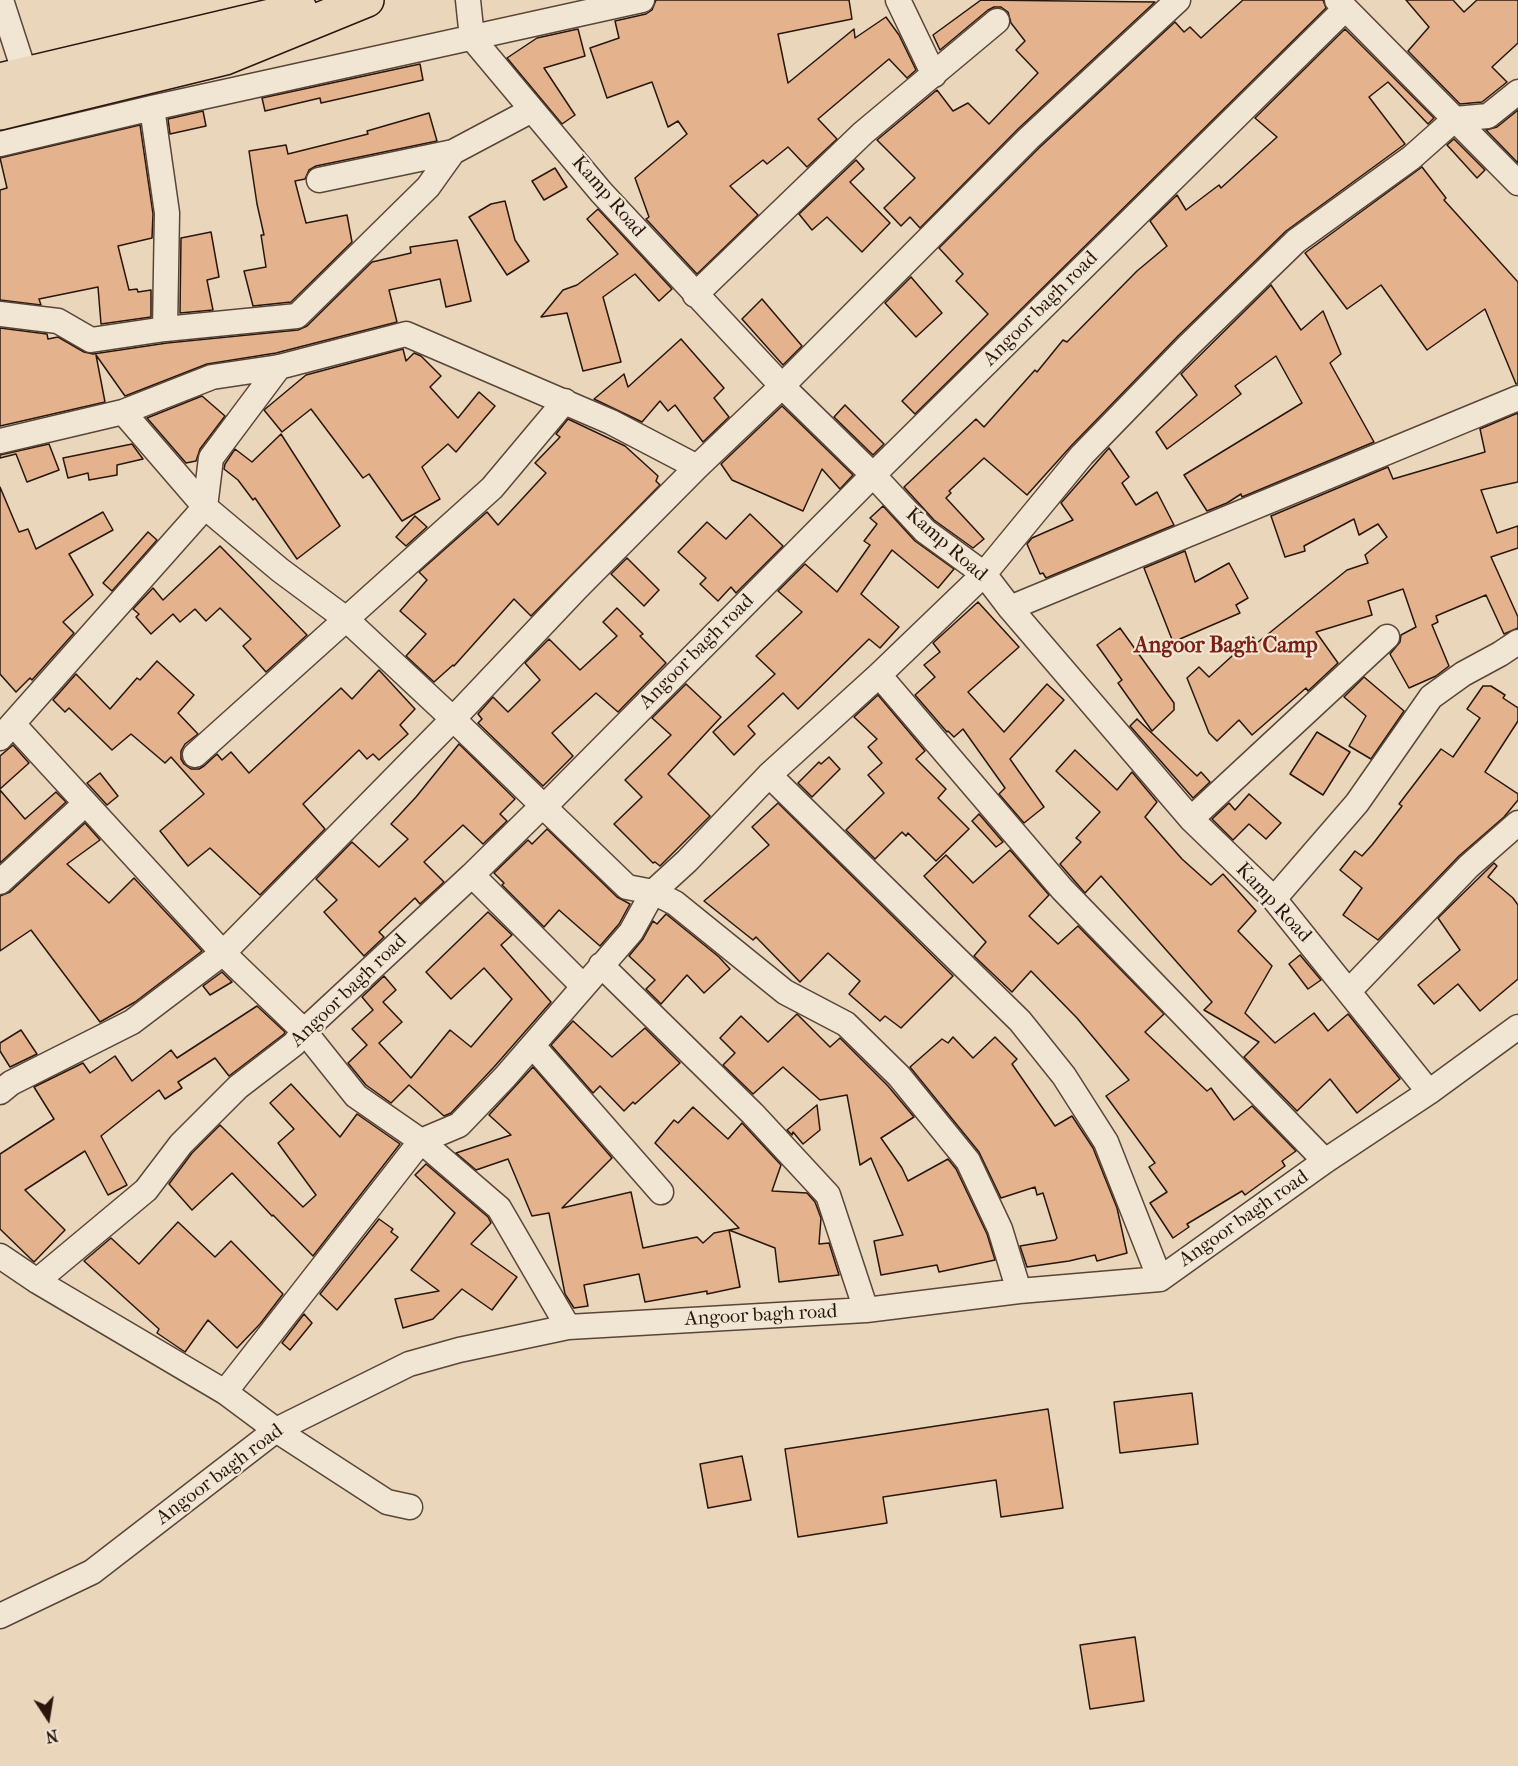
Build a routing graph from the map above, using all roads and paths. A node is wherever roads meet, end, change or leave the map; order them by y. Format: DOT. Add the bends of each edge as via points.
graph roads {
  1 [pos="1,0"];
  2 [pos="340,0"];
  3 [pos="367,0"];
  4 [pos="468,0"];
  5 [pos="642,0"];
  6 [pos="898,0"];
  7 [pos="1178,0"];
  8 [pos="1341,5"];
  9 [pos="997,21"];
  10 [pos="472,38"];
  11 [pos="934,75"];
  12 [pos="13,77"];
  13 [pos="1518,92"];
  14 [pos="152,108"];
  15 [pos="532,110"];
  16 [pos="0,113"];
  17 [pos="1455,119"];
  18 [pos="0,144"];
  19 [pos="453,152"];
  20 [pos="318,180"];
  21 [pos="1518,183"];
  22 [pos="695,295"];
  23 [pos="0,314"];
  24 [pos="165,329"];
  25 [pos="279,367"];
  26 [pos="782,386"];
  27 [pos="1518,398"];
  28 [pos="565,401"];
  29 [pos="123,412"];
  30 [pos="0,441"];
  31 [pos="697,467"];
  32 [pos="873,475"];
  33 [pos="205,507"];
  34 [pos="984,574"];
  35 [pos="1010,608"];
  36 [pos="346,619"];
  37 [pos="1387,637"];
  38 [pos="1518,642"];
  39 [pos="879,675"];
  40 [pos="453,719"];
  41 [pos="6,731"];
  42 [pos="195,755"];
  43 [pos="769,775"];
  44 [pos="85,804"];
  45 [pos="544,807"];
  46 [pos="1191,819"];
  47 [pos="1518,823"];
  48 [pos="472,875"];
  49 [pos="0,882"];
  50 [pos="653,892"];
  51 [pos="1274,899"];
  52 [pos="223,953"];
  53 [pos="601,965"];
  54 [pos="583,986"];
  55 [pos="1349,991"];
  56 [pos="1518,1027"];
  57 [pos="304,1031"];
  58 [pos="533,1046"];
  59 [pos="0,1092"];
  60 [pos="1429,1092"];
  61 [pos="422,1141"];
  62 [pos="1325,1161"];
  63 [pos="661,1192"];
  64 [pos="0,1256"];
  65 [pos="1160,1279"];
  66 [pos="37,1281"];
  67 [pos="1019,1291"];
  68 [pos="866,1310"];
  69 [pos="568,1327"];
  70 [pos="225,1392"];
  71 [pos="276,1430"];
  72 [pos="410,1507"];
  73 [pos="0,1616"];
  1 -- 12 [label="street"];
  2 -- 12 [label="main road"];
  3 -- 16 [label="main road" via="225,58"];
  4 -- 10 [label="street"];
  5 -- 10 [label="street"];
  6 -- 11 [label="street"];
  7 -- 26 [label="street" via="1029,138"];
  8 -- 17 [label="street"];
  8 -- 32 [label="street, Angoor bagh road"];
  9 -- 11 [label="street"];
  10 -- 14 [label="street"];
  10 -- 15 [label="street, Kamp Road"];
  11 -- 22 [label="street" via="863,133"];
  13 -- 17 [label="street" via="1488,116"];
  14 -- 18 [label="street"];
  14 -- 24 [label="street" via="167,213"];
  15 -- 19 [label="street"];
  15 -- 22 [label="street, Kamp Road"];
  17 -- 21 [label="street"];
  17 -- 34 [label="street" via="1411,158 1287,249 1082,455"];
  19 -- 20 [label="street"];
  19 -- 24 [label="street" via="428,187 297,316"];
  22 -- 26 [label="street, Kamp Road"];
  23 -- 24 [label="street" via="57,321 91,340"];
  25 -- 28 [label="street" via="406,334"];
  25 -- 29 [label="street" via="212,377"];
  25 -- 33 [label="street" via="211,458"];
  26 -- 31 [label="street"];
  26 -- 32 [label="street, Kamp Road"];
  27 -- 35 [label="street"];
  28 -- 31 [label="street"];
  28 -- 36 [label="street" via="492,488"];
  29 -- 30 [label="street"];
  29 -- 33 [label="street"];
  31 -- 40 [label="street"];
  32 -- 34 [label="street, Kamp Road" via="925,531"];
  32 -- 45 [label="street, Angoor bagh road"];
  33 -- 36 [label="street"];
  33 -- 41 [label="street"];
  34 -- 35 [label="street, Kamp Road"];
  34 -- 39 [label="street"];
  35 -- 46 [label="street, Kamp Road"];
  36 -- 40 [label="street"];
  36 -- 42 [label="street"];
  37 -- 46 [label="street"];
  38 -- 51 [label="street" via="1431,697 1357,803"];
  39 -- 43 [label="street"];
  39 -- 62 [label="street" via="1062,889"];
  40 -- 45 [label="street"];
  40 -- 52 [label="street"];
  41 -- 44 [label="street"];
  43 -- 50 [label="street"];
  43 -- 65 [label="street" via="1020,1021 1064,1076 1107,1142"];
  44 -- 49 [label="street"];
  44 -- 52 [label="street"];
  45 -- 48 [label="street, Angoor bagh road"];
  45 -- 50 [label="street" via="627,887"];
  46 -- 51 [label="street, Kamp Road"];
  47 -- 55 [label="street" via="1469,866"];
  48 -- 54 [label="street"];
  48 -- 57 [label="street, Angoor bagh road"];
  50 -- 53 [label="street" via="631,932"];
  50 -- 67 [label="street" via="675,903 785,992 846,1024 899,1076 968,1161 1000,1229"];
  51 -- 55 [label="street, Kamp Road"];
  52 -- 57 [label="street"];
  52 -- 59 [label="street" via="132,1022"];
  53 -- 54 [label="street"];
  53 -- 68 [label="street" via="753,1114 828,1194"];
  54 -- 58 [label="street"];
  55 -- 60 [label="street, Kamp Road"];
  56 -- 60 [label="street, Angoor bagh road"];
  57 -- 61 [label="street" via="356,1096"];
  57 -- 66 [label="street, Angoor bagh road" via="181,1144 146,1190"];
  58 -- 61 [label="street" via="459,1125"];
  58 -- 63 [label="street"];
  60 -- 62 [label="street, Angoor bagh road"];
  61 -- 69 [label="street" via="499,1208"];
  61 -- 70 [label="street"];
  62 -- 65 [label="street, Angoor bagh road"];
  64 -- 66 [label="street"];
  65 -- 67 [label="street, Angoor bagh road"];
  66 -- 70 [label="street"];
  67 -- 68 [label="street, Angoor bagh road"];
  68 -- 69 [label="street, Angoor bagh road"];
  69 -- 71 [label="street, Angoor bagh road" via="409,1364"];
  70 -- 71 [label="street"];
  71 -- 72 [label="street" via="387,1502"];
  71 -- 73 [label="street, Angoor bagh road" via="92,1572"];
}
